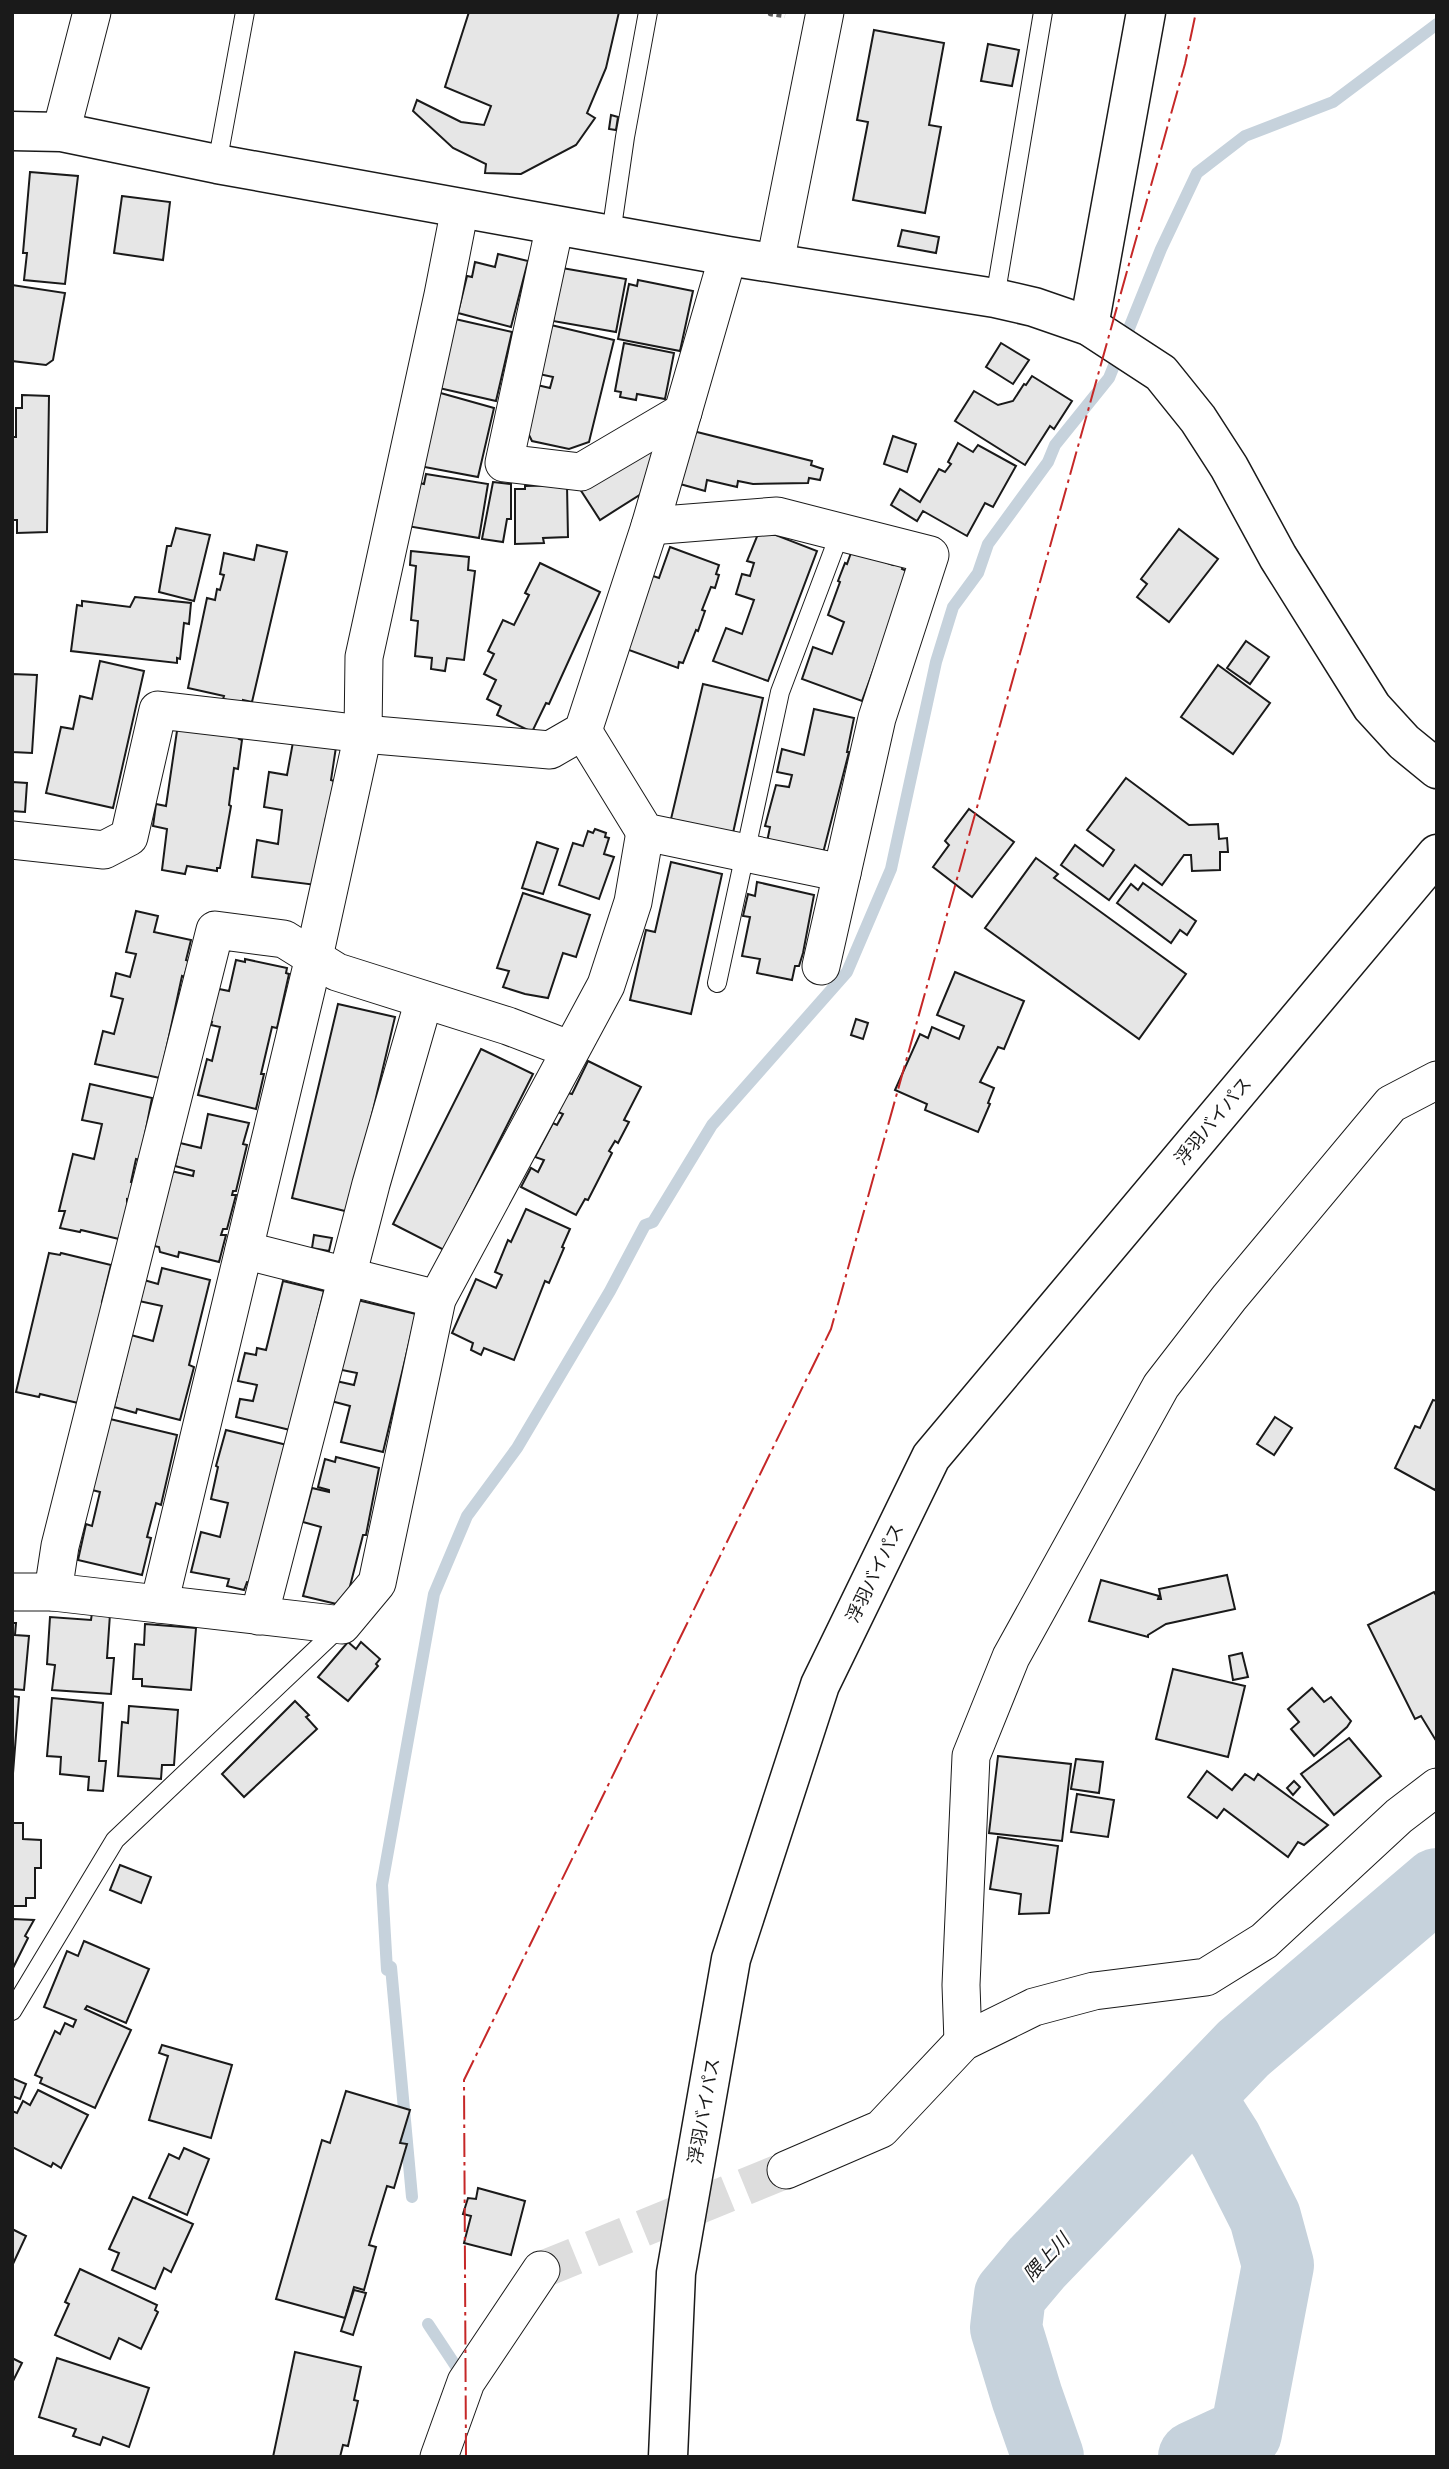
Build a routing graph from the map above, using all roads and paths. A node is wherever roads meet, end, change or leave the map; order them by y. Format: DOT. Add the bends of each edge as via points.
graph roads {
  1 [pos="92,12"];
  2 [pos="245,12"];
  3 [pos="648,12"];
  4 [pos="825,12"];
  5 [pos="1043,12"];
  6 [pos="1146,12"];
  7 [pos="12,131"];
  8 [pos="61,132"];
  9 [pos="217,164"];
  10 [pos="460,208"];
  11 [pos="555,225"];
  12 [pos="611,234"];
  13 [pos="728,256"];
  14 [pos="775,263"];
  15 [pos="995,298"];
  16 [pos="1089,326"];
  17 [pos="683,412"];
  18 [pos="650,526"];
  19 [pos="840,533"];
  20 [pos="583,731"];
  21 [pos="363,734"];
  22 [pos="1437,769"];
  23 [pos="645,832"];
  24 [pos="12,840"];
  25 [pos="745,853"];
  26 [pos="1437,854"];
  27 [pos="842,873"];
  28 [pos="314,957"];
  29 [pos="821,966"];
  30 [pos="717,983"];
  31 [pos="424,1000"];
  32 [pos="571,1050"];
  33 [pos="1437,1080"];
  34 [pos="244,1251"];
  35 [pos="347,1277"];
  36 [pos="437,1299"];
  37 [pos="12,1592"];
  38 [pos="53,1592"];
  39 [pos="159,1604"];
  40 [pos="259,1616"];
  41 [pos="342,1625"];
  42 [pos="1437,1787"];
  43 [pos="12,2011"];
  44 [pos="963,2042"];
  45 [pos="786,2170"];
  46 [pos="541,2270"];
  47 [pos="439,2457"];
  48 [pos="668,2457"];
  1 -- 8 [label="street"];
  2 -- 9 [label="lane"];
  3 -- 12 [label="lane"];
  4 -- 14 [label="street"];
  5 -- 15 [label="lane"];
  6 -- 16 [label="main road"];
  7 -- 8 [label="main road"];
  8 -- 9 [label="main road"];
  9 -- 10 [label="main road"];
  10 -- 11 [label="main road"];
  10 -- 21 [label="street" via="364,657"];
  11 -- 12 [label="main road"];
  11 -- 17 [label="street" via="504,463 581,472"];
  12 -- 13 [label="main road"];
  13 -- 14 [label="main road"];
  13 -- 17 [label="street"];
  14 -- 15 [label="main road"];
  15 -- 16 [label="main road"];
  16 -- 22 [label="main road" via="1161,373 1198,419 1372,706 1404,742"];
  17 -- 18 [label="street"];
  18 -- 19 [label="street" via="777,516"];
  18 -- 20 [label="street"];
  19 -- 25 [label="lane" via="780,692"];
  19 -- 27 [label="street" via="930,555 877,718"];
  20 -- 21 [label="street" via="550,750"];
  20 -- 23 [label="street"];
  21 -- 24 [label="street" via="158,710 129,837 104,849"];
  21 -- 28 [label="street"];
  23 -- 25 [label="street"];
  23 -- 32 [label="street" via="634,902 606,985"];
  25 -- 27 [label="street"];
  25 -- 30 [label="lane"];
  26 -- 48 [label="main road, 浮羽バイパス" via="931,1457 820,1685 731,1958 676,2273"];
  27 -- 29 [label="street"];
  28 -- 31 [label="street" via="337,972"];
  28 -- 34 [label="street"];
  28 -- 38 [label="street" via="284,939 215,930 60,1546"];
  31 -- 32 [label="street"];
  31 -- 35 [label="street"];
  32 -- 36 [label="street"];
  33 -- 44 [label="street" via="1391,1104 1161,1386 1011,1657 971,1756 961,1985"];
  34 -- 35 [label="street"];
  34 -- 39 [label="street"];
  35 -- 36 [label="street"];
  35 -- 40 [label="street"];
  36 -- 41 [label="street" via="377,1583"];
  37 -- 38 [label="street"];
  38 -- 39 [label="street"];
  39 -- 40 [label="street"];
  40 -- 41 [label="street"];
  41 -- 43 [label="lane" via="115,1840"];
  42 -- 44 [label="street" via="1399,1816 1264,1941 1206,1977 1094,1991 1034,2007"];
  44 -- 45 [label="street" via="881,2129"];
  46 -- 47 [label="street" via="466,2382"];
}
